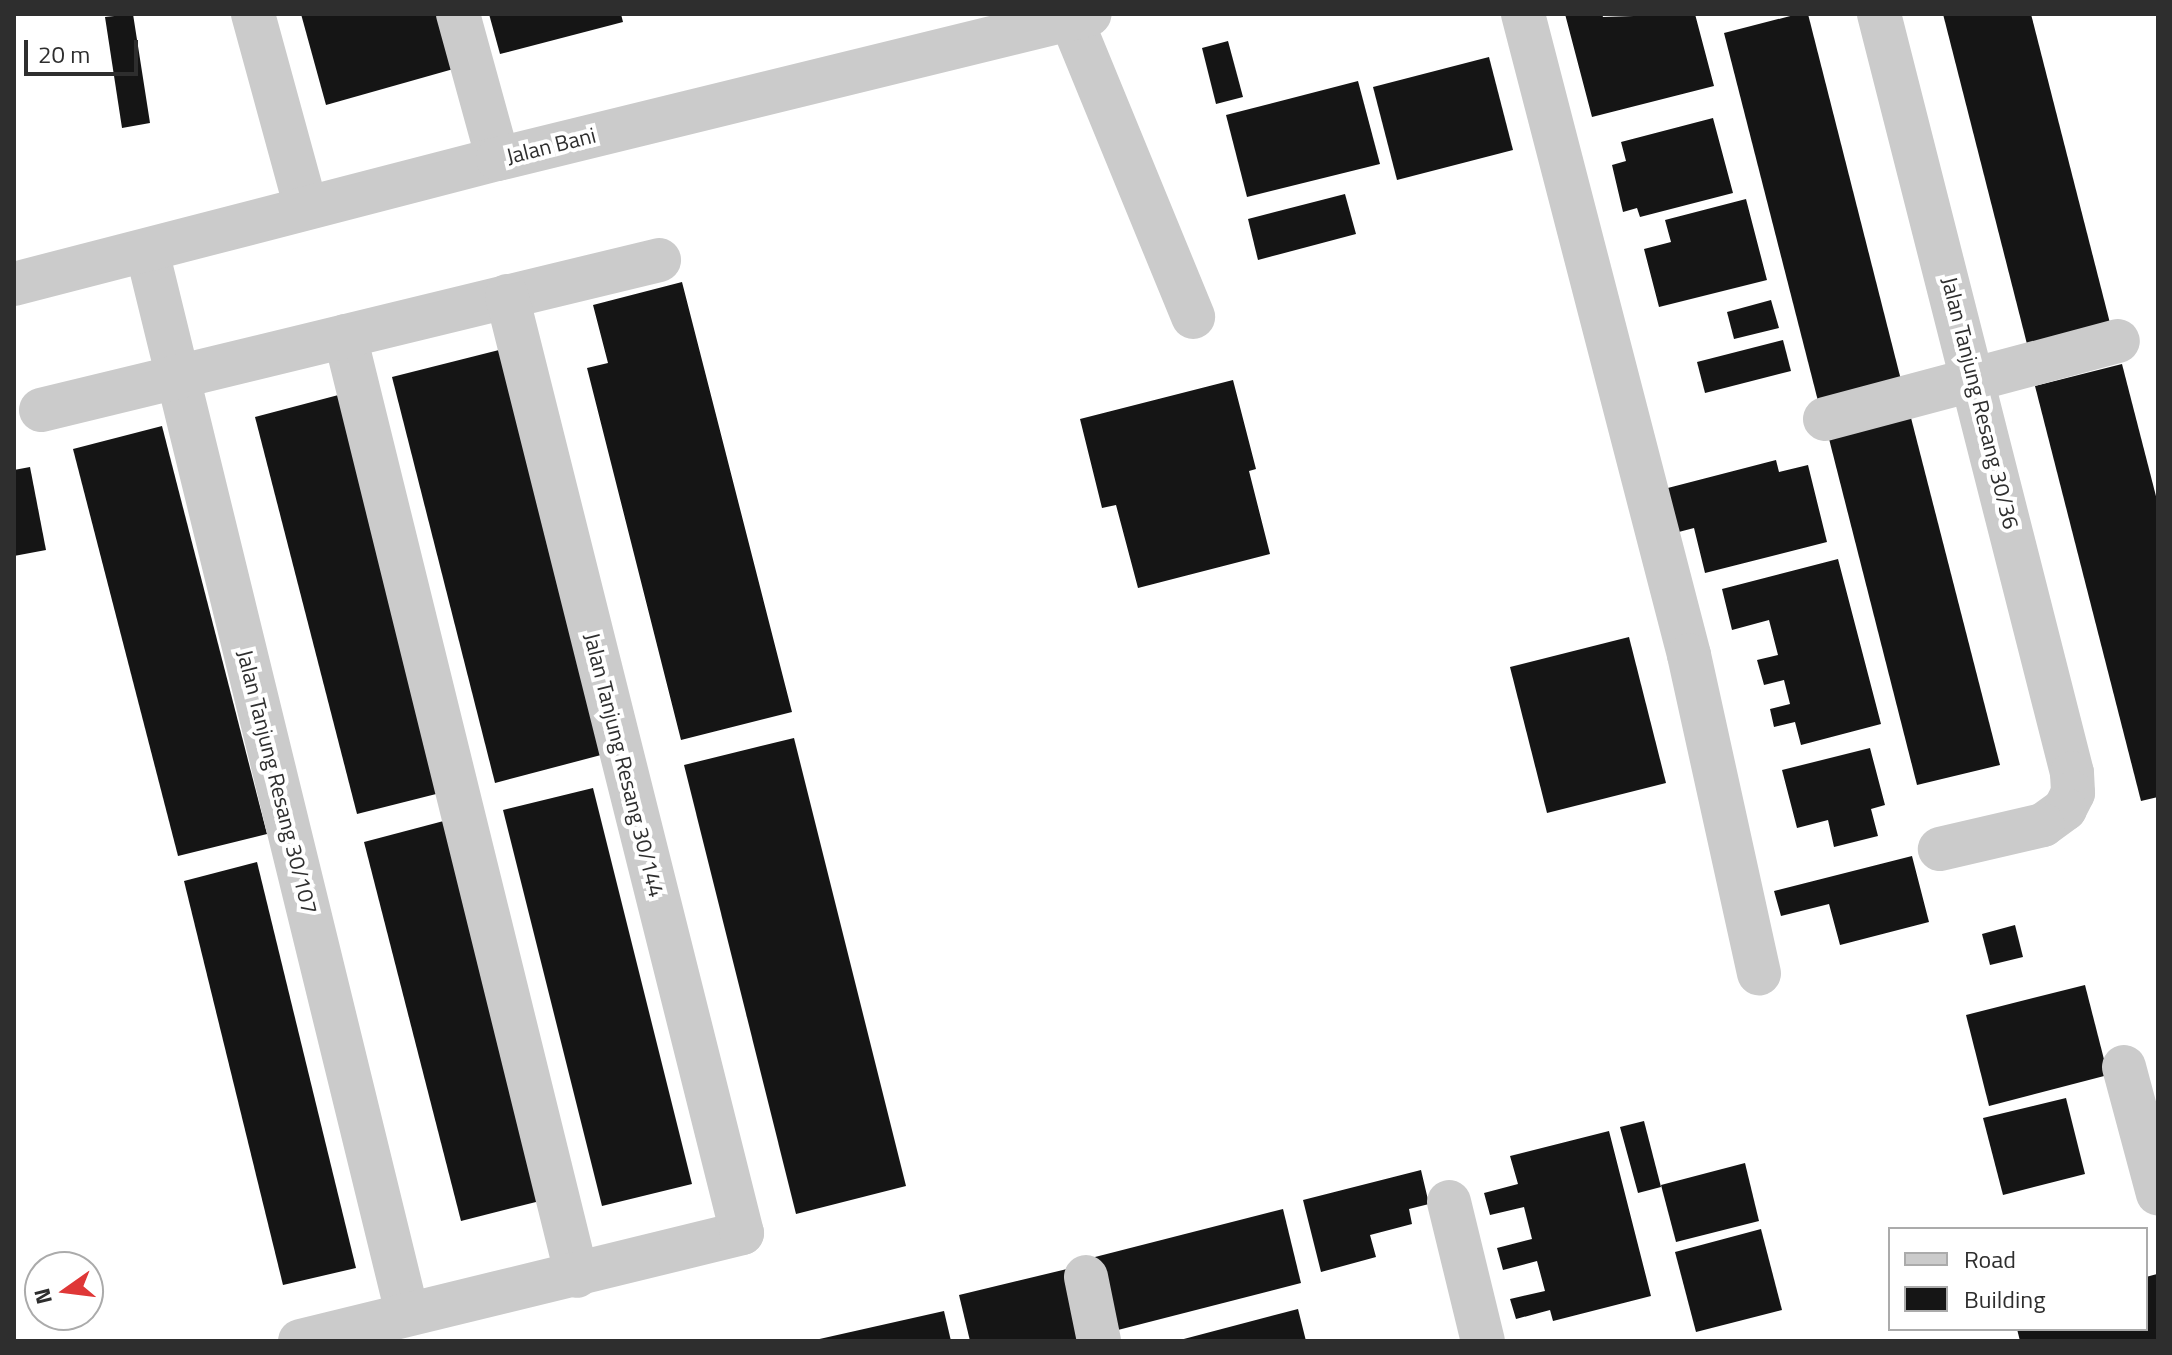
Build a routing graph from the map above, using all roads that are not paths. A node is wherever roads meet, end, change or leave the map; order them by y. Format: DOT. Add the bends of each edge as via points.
graph roads {
  1 [pos="253,14"];
  2 [pos="458,14"];
  3 [pos="1523,14"];
  4 [pos="1879,14"];
  5 [pos="1080,16"];
  6 [pos="498,159"];
  7 [pos="306,208"];
  8 [pos="147,251"];
  9 [pos="659,260"];
  10 [pos="14,284"];
  11 [pos="507,296"];
  12 [pos="1193,317"];
  13 [pos="345,336"];
  14 [pos="2118,341"];
  15 [pos="177,377"];
  16 [pos="1975,379"];
  17 [pos="41,410"];
  18 [pos="1825,419"];
  19 [pos="1940,849"];
  20 [pos="1759,973"];
  21 [pos="2124,1067"];
  22 [pos="2158,1194"];
  23 [pos="1449,1202"];
  24 [pos="577,1276"];
  25 [pos="1086,1277"];
  26 [pos="407,1313"];
  27 [pos="300,1341"];
  28 [pos="1099,1341"];
  29 [pos="1483,1341"];
  1 -- 7 [label="street"];
  2 -- 6 [label="street"];
  3 -- 20 [label="street" via="1689,655"];
  4 -- 16 [label="street, Jalan Tanjung Resang 30/36"];
  5 -- 6 [label="street, Jalan Bani"];
  5 -- 12 [label="street"];
  6 -- 7 [label="street, Jalan Bani"];
  7 -- 8 [label="street, Jalan Bani"];
  8 -- 10 [label="street, Jalan Bani"];
  8 -- 15 [label="street, Jalan Tanjung Resang 30/107"];
  9 -- 11 [label="street"];
  11 -- 13 [label="street"];
  11 -- 24 [label="street, Jalan Tanjung Resang 30/144" via="742,1233"];
  13 -- 15 [label="street"];
  13 -- 24 [label="street"];
  14 -- 16 [label="street"];
  15 -- 17 [label="street"];
  15 -- 26 [label="street, Jalan Tanjung Resang 30/107"];
  16 -- 18 [label="street"];
  16 -- 19 [label="street, Jalan Tanjung Resang 30/36" via="2073,793 2065,809 2043,825"];
  21 -- 22 [label="street"];
  23 -- 29 [label="street"];
  24 -- 26 [label="street"];
  25 -- 28 [label="street"];
  26 -- 27 [label="street"];
}
